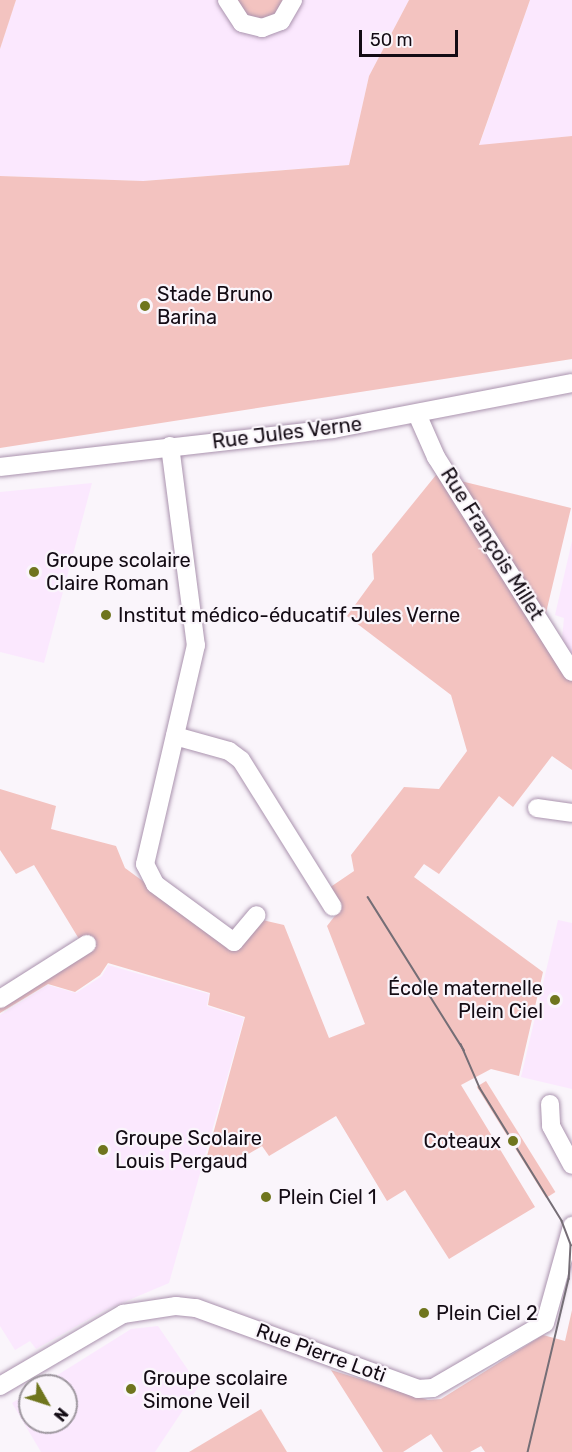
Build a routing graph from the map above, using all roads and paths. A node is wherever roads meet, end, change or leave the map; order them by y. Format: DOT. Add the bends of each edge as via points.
graph roads {
  1 [pos="227,0"];
  2 [pos="293,0"];
  3 [pos="572,383"];
  4 [pos="417,414"];
  5 [pos="170,446"];
  6 [pos="0,467"];
  7 [pos="572,672"];
  8 [pos="175,736"];
  9 [pos="537,808"];
  10 [pos="572,813"];
  11 [pos="333,907"];
  12 [pos="257,915"];
  13 [pos="87,944"];
  14 [pos="0,999"];
  15 [pos="550,1104"];
  16 [pos="572,1164"];
  17 [pos="572,1226"];
  18 [pos="0,1386"];
  1 -- 2 [label="street" via="242,22 262,28 281,21"];
  3 -- 4 [label="street, Rue Jules Verne"];
  4 -- 5 [label="street, Rue Jules Verne"];
  4 -- 7 [label="street, Rue François Millet" via="430,447"];
  5 -- 6 [label="street, Rue Jules Verne"];
  5 -- 8 [label="street" via="197,627 193,666"];
  8 -- 11 [label="street" via="229,751 241,760"];
  8 -- 12 [label="street" via="145,858 150,879 234,942"];
  9 -- 10 [label="street"];
  13 -- 14 [label="street"];
  15 -- 16 [label="street" via="551,1126"];
  17 -- 18 [label="street, Rue Pierre Loti" via="545,1323 433,1388 418,1389 196,1308 176,1306 123,1314"];
}
